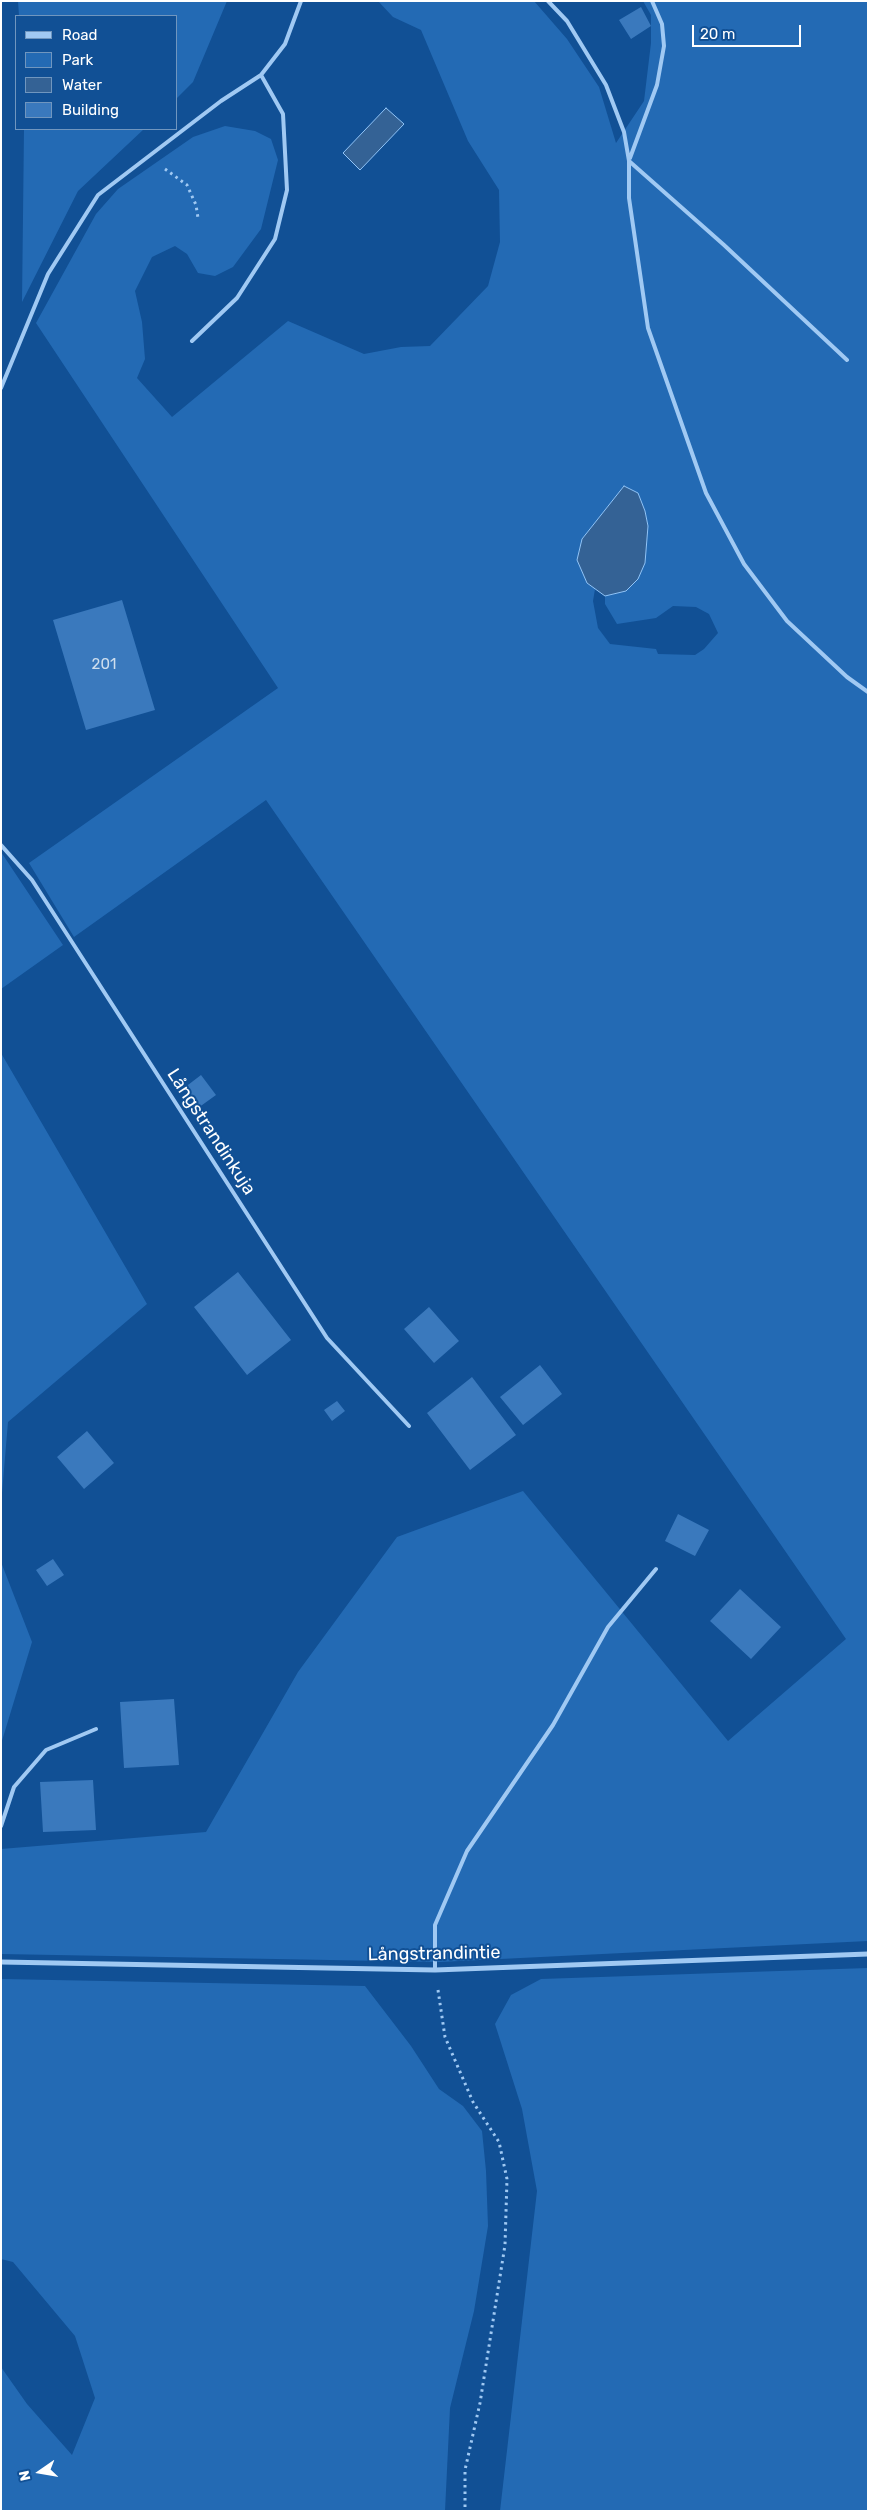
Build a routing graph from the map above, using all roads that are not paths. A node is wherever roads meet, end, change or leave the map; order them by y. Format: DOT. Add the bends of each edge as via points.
graph roads {
  1 [pos="301,1"];
  2 [pos="548,1"];
  3 [pos="652,1"];
  4 [pos="261,75"];
  5 [pos="629,160"];
  6 [pos="192,341"];
  7 [pos="847,360"];
  8 [pos="1,388"];
  9 [pos="868,692"];
  10 [pos="1,845"];
  11 [pos="409,1426"];
  12 [pos="656,1569"];
  13 [pos="96,1729"];
  14 [pos="1,1826"];
  15 [pos="868,1954"];
  16 [pos="1,1962"];
  17 [pos="435,1970"];
  1 -- 4 [label="lane" via="285,44"];
  2 -- 5 [label="lane" via="567,21 606,85 624,132"];
  3 -- 5 [label="lane" via="662,24 664,46 657,86"];
  4 -- 6 [label="lane" via="282,114 287,190 275,239 237,298"];
  4 -- 8 [label="lane" via="98,195 48,274"];
  5 -- 7 [label="lane"];
  5 -- 9 [label="lane" via="629,198 648,328 706,493 744,564 787,621 847,677"];
  10 -- 11 [label="lane, Långstrandinkuja" via="32,880 327,1338"];
  12 -- 17 [label="lane" via="608,1627 553,1725 467,1851 434,1925"];
  13 -- 14 [label="lane" via="46,1750 14,1787"];
  15 -- 17 [label="street, Långstrandintie"];
  16 -- 17 [label="street, Långstrandintie"];
}
